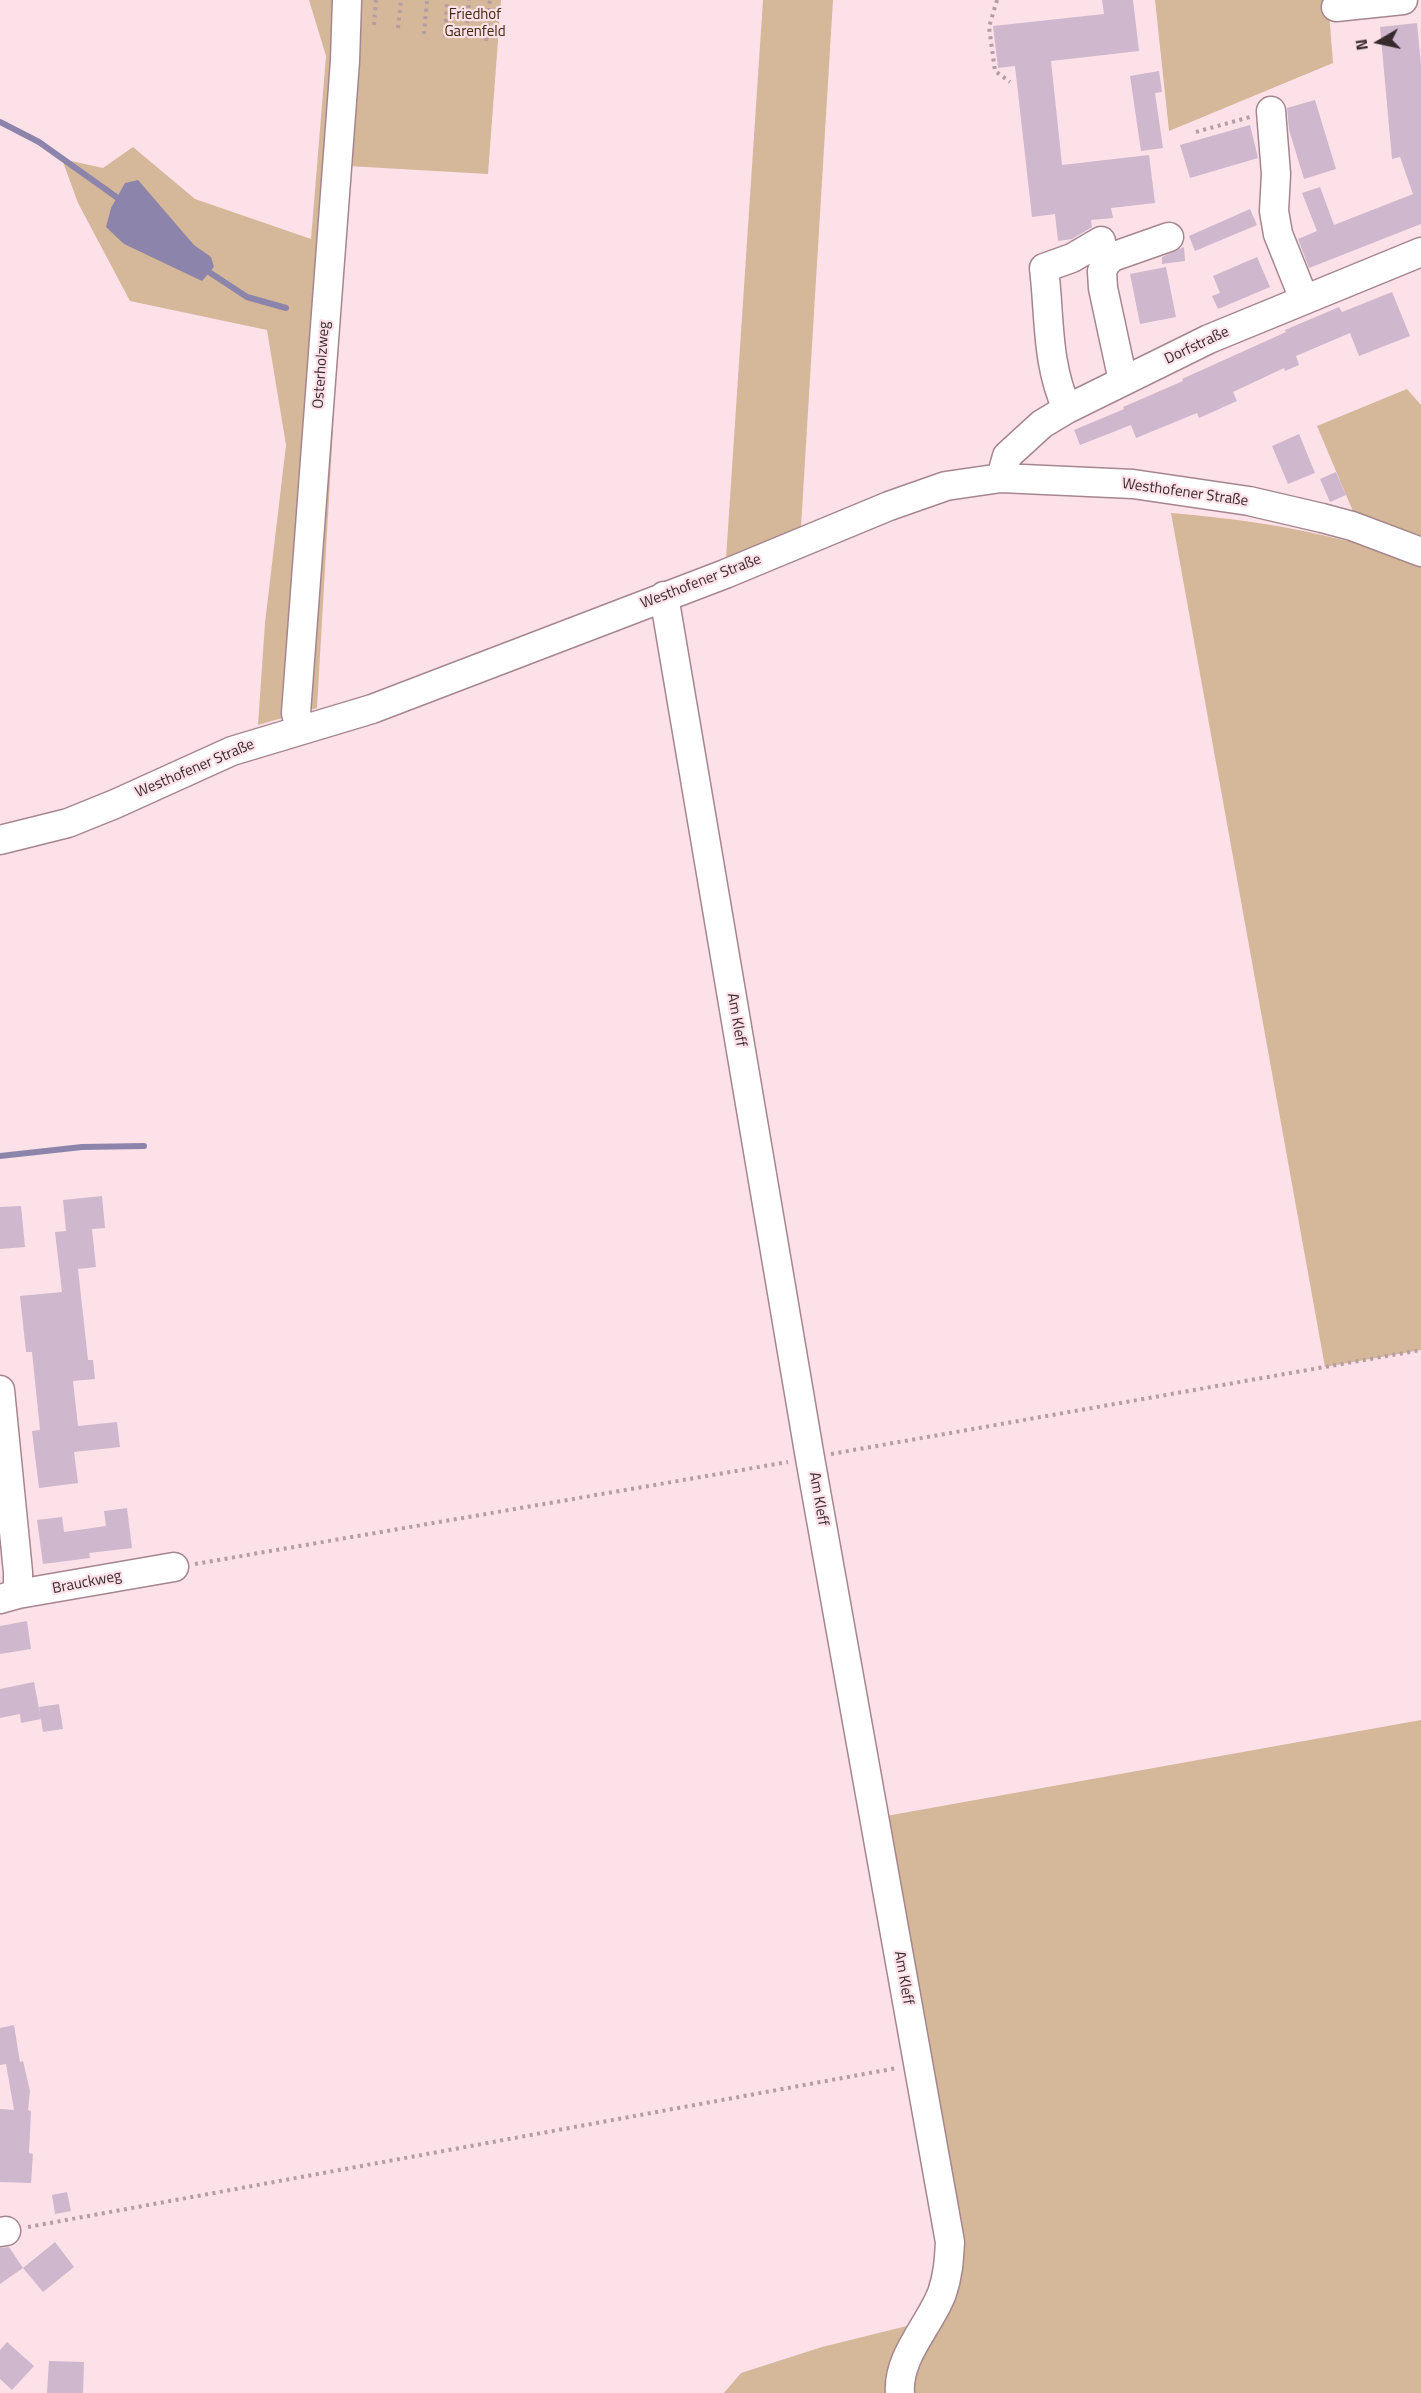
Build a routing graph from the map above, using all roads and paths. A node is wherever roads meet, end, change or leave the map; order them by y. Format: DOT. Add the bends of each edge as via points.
graph roads {
  1 [pos="347,0"];
  2 [pos="376,0"];
  3 [pos="400,0"];
  4 [pos="427,0"];
  5 [pos="447,0"];
  6 [pos="469,0"];
  7 [pos="490,0"];
  8 [pos="997,0"];
  9 [pos="1402,0"];
  10 [pos="1336,7"];
  11 [pos="374,25"];
  12 [pos="398,28"];
  13 [pos="424,34"];
  14 [pos="445,37"];
  15 [pos="466,38"];
  16 [pos="486,40"];
  17 [pos="1010,82"];
  18 [pos="1271,111"];
  19 [pos="1196,132"];
  20 [pos="1168,237"];
  21 [pos="1101,241"];
  22 [pos="1421,252"];
  23 [pos="1304,299"];
  24 [pos="1123,381"];
  25 [pos="1066,409"];
  26 [pos="1001,478"];
  27 [pos="1421,552"];
  28 [pos="664,596"];
  29 [pos="300,729"];
  30 [pos="0,840"];
  31 [pos="0,1390"];
  32 [pos="174,1567"];
  33 [pos="9,1597"];
  34 [pos="918,2064"];
  35 [pos="3,2231"];
  36 [pos="900,2393"];
  1 -- 29 [label="street, Osterholzweg" via="296,713"];
  2 -- 11 [label="path"];
  3 -- 12 [label="path"];
  4 -- 13 [label="path"];
  5 -- 14 [label="path"];
  6 -- 15 [label="path"];
  7 -- 16 [label="path"];
  8 -- 17 [label="path" via="989,27 995,71"];
  9 -- 10 [label="street"];
  18 -- 19 [label="path"];
  18 -- 23 [label="street" via="1278,234"];
  20 -- 24 [label="street" via="1112,257 1102,271"];
  21 -- 25 [label="street" via="1044,268 1051,358"];
  22 -- 23 [label="street, Dorfstraße"];
  23 -- 24 [label="street, Dorfstraße"];
  24 -- 25 [label="street, Dorfstraße"];
  25 -- 26 [label="street, Dorfstraße" via="1042,424 1007,456"];
  26 -- 27 [label="street, Westhofener Straße" via="1133,484 1250,501 1352,526"];
  26 -- 28 [label="street, Westhofener Straße" via="946,486"];
  28 -- 29 [label="street, Westhofener Straße" via="372,709"];
  28 -- 34 [label="street, Am Kleff" via="808,1446"];
  29 -- 30 [label="street, Westhofener Straße" via="232,750 68,823"];
  31 -- 33 [label="street" via="18,1572"];
  32 -- 33 [label="street, Brauckweg"];
  34 -- 35 [label="path"];
  34 -- 36 [label="street, Am Kleff" via="950,2242 941,2295 909,2352"];
}
